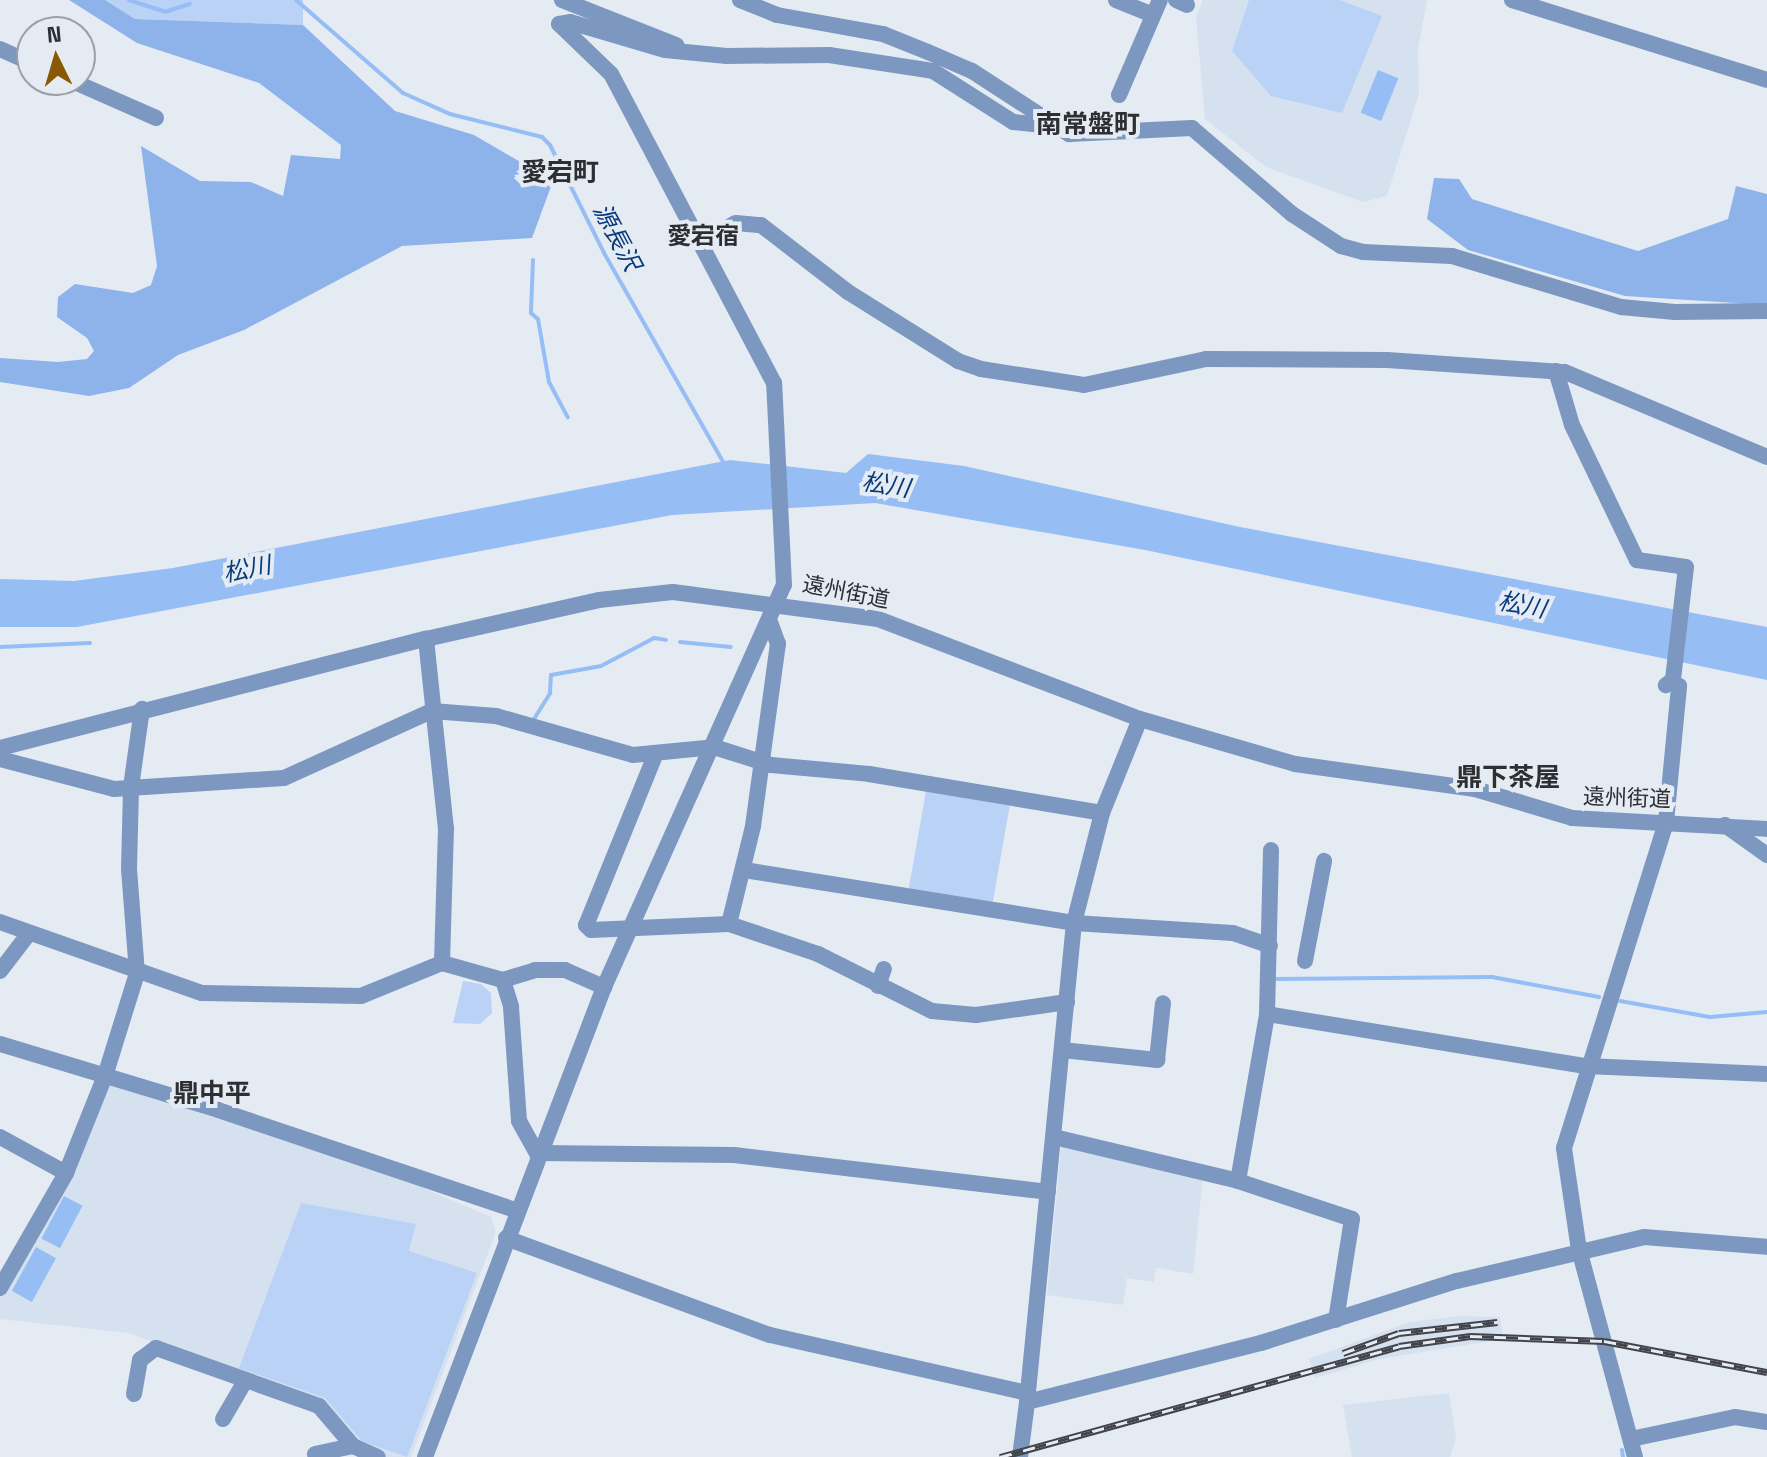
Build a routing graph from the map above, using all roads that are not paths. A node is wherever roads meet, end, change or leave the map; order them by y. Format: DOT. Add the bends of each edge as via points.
graph roads {
  1 [pos="562,0"];
  2 [pos="740,0"];
  3 [pos="1116,0"];
  4 [pos="1512,0"];
  5 [pos="1157,8"];
  6 [pos="683,52"];
  7 [pos="1767,80"];
  8 [pos="96,91"];
  9 [pos="1119,95"];
  10 [pos="156,118"];
  11 [pos="1049,126"];
  12 [pos="702,241"];
  13 [pos="1767,311"];
  14 [pos="1556,371"];
  15 [pos="1767,457"];
  16 [pos="780,603"];
  17 [pos="770,622"];
  18 [pos="426,639"];
  19 [pos="142,709"];
  20 [pos="432,711"];
  21 [pos="1140,719"];
  22 [pos="714,747"];
  23 [pos="0,748"];
  24 [pos="656,753"];
  25 [pos="0,759"];
  26 [pos="759,762"];
  27 [pos="131,787"];
  28 [pos="1102,813"];
  29 [pos="1666,822"];
  30 [pos="1724,824"];
  31 [pos="1767,829"];
  32 [pos="1271,850"];
  33 [pos="1767,855"];
  34 [pos="1324,861"];
  35 [pos="744,870"];
  36 [pos="0,922"];
  37 [pos="1074,923"];
  38 [pos="729,924"];
  39 [pos="630,929"];
  40 [pos="27,936"];
  41 [pos="1270,946"];
  42 [pos="1305,961"];
  43 [pos="442,963"];
  44 [pos="884,969"];
  45 [pos="0,971"];
  46 [pos="137,973"];
  47 [pos="503,980"];
  48 [pos="878,986"];
  49 [pos="604,987"];
  50 [pos="1067,1002"];
  51 [pos="1163,1003"];
  52 [pos="1267,1014"];
  53 [pos="0,1044"];
  54 [pos="1062,1050"];
  55 [pos="1586,1066"];
  56 [pos="1767,1074"];
  57 [pos="105,1076"];
  58 [pos="0,1137"];
  59 [pos="1054,1137"];
  60 [pos="537,1153"];
  61 [pos="66,1173"];
  62 [pos="1238,1181"];
  63 [pos="1048,1192"];
  64 [pos="515,1210"];
  65 [pos="506,1238"];
  66 [pos="1767,1247"];
  67 [pos="1579,1250"];
  68 [pos="0,1288"];
  69 [pos="1336,1320"];
  70 [pos="245,1381"];
  71 [pos="134,1394"];
  72 [pos="1027,1398"];
  73 [pos="223,1419"];
  74 [pos="1767,1422"];
  75 [pos="1631,1439"];
  76 [pos="353,1446"];
  77 [pos="315,1454"];
  78 [pos="378,1457"];
  79 [pos="425,1457"];
  80 [pos="1020,1457"];
  81 [pos="1635,1457"];
  1 -- 6 [label="street" via="671,41"];
  2 -- 11 [label="street" via="777,15 832,22 913,46 972,71"];
  3 -- 5 [label="street"];
  4 -- 7 [label="street"];
  5 -- 9 [label="street"];
  6 -- 11 [label="street" via="780,52 888,62 952,80 1013,122"];
  6 -- 12 [label="street, 遠州街道" via="570,22 559,24 611,74"];
  8 -- 10 [label="street"];
  11 -- 13 [label="street" via="1089,136 1178,125 1192,128 1319,233 1363,252 1452,256 1621,307"];
  12 -- 14 [label="street" via="736,223 754,222 848,292 958,361 1069,384 1206,359 1387,360"];
  12 -- 16 [label="street, 遠州街道" via="774,383 784,518"];
  14 -- 15 [label="street"];
  14 -- 29 [label="street" via="1572,425 1637,560 1686,567"];
  16 -- 17 [label="street"];
  16 -- 18 [label="street" via="673,592 625,596"];
  16 -- 21 [label="street, 遠州街道" via="918,631"];
  17 -- 22 [label="street"];
  17 -- 26 [label="street" via="778,644"];
  18 -- 19 [label="street"];
  18 -- 20 [label="street"];
  19 -- 23 [label="street"];
  19 -- 27 [label="street"];
  20 -- 24 [label="street" via="496,716 633,755"];
  20 -- 27 [label="street" via="284,778"];
  20 -- 43 [label="street" via="446,828"];
  21 -- 28 [label="street"];
  21 -- 29 [label="street, 遠州街道" via="1295,764 1475,789 1572,818"];
  22 -- 24 [label="street"];
  22 -- 26 [label="street"];
  22 -- 39 [label="street"];
  24 -- 39 [label="street" via="586,925 591,930"];
  25 -- 27 [label="street" via="74,781"];
  26 -- 28 [label="street" via="869,774"];
  26 -- 35 [label="street"];
  27 -- 46 [label="street" via="129,870"];
  28 -- 37 [label="street"];
  29 -- 30 [label="street, 遠州街道"];
  29 -- 55 [label="street"];
  30 -- 31 [label="street, 遠州街道"];
  30 -- 33 [label="street"];
  32 -- 41 [label="street"];
  34 -- 42 [label="street"];
  35 -- 37 [label="street"];
  35 -- 38 [label="street"];
  36 -- 40 [label="street"];
  37 -- 41 [label="street" via="1233,933"];
  37 -- 50 [label="street"];
  38 -- 39 [label="street"];
  38 -- 48 [label="street" via="818,954"];
  39 -- 49 [label="street"];
  40 -- 45 [label="street"];
  40 -- 46 [label="street"];
  41 -- 52 [label="street"];
  43 -- 46 [label="street" via="382,990 343,998 202,993"];
  43 -- 47 [label="street"];
  44 -- 48 [label="street"];
  46 -- 57 [label="street"];
  47 -- 49 [label="street" via="535,970 565,970"];
  47 -- 60 [label="street" via="511,1007 519,1121"];
  48 -- 50 [label="street" via="932,1011 976,1015"];
  49 -- 60 [label="street"];
  50 -- 54 [label="street"];
  51 -- 54 [label="street" via="1157,1060"];
  52 -- 55 [label="street"];
  52 -- 62 [label="street"];
  53 -- 57 [label="street"];
  54 -- 59 [label="street"];
  55 -- 56 [label="street"];
  55 -- 67 [label="street" via="1564,1148"];
  57 -- 61 [label="street"];
  57 -- 64 [label="street"];
  58 -- 61 [label="street"];
  59 -- 62 [label="street"];
  59 -- 63 [label="street"];
  60 -- 63 [label="street" via="734,1155"];
  60 -- 64 [label="street"];
  61 -- 68 [label="street"];
  62 -- 69 [label="street" via="1352,1219"];
  63 -- 72 [label="street"];
  64 -- 65 [label="street"];
  65 -- 72 [label="street" via="770,1335"];
  65 -- 79 [label="street"];
  66 -- 67 [label="street" via="1644,1237"];
  67 -- 69 [label="street"];
  67 -- 75 [label="street"];
  69 -- 72 [label="street"];
  70 -- 71 [label="street" via="156,1348 140,1360"];
  70 -- 73 [label="street"];
  70 -- 76 [label="street" via="319,1406"];
  72 -- 80 [label="street"];
  74 -- 75 [label="street" via="1735,1417"];
  75 -- 81 [label="street"];
  76 -- 77 [label="street"];
  76 -- 78 [label="street"];
}
